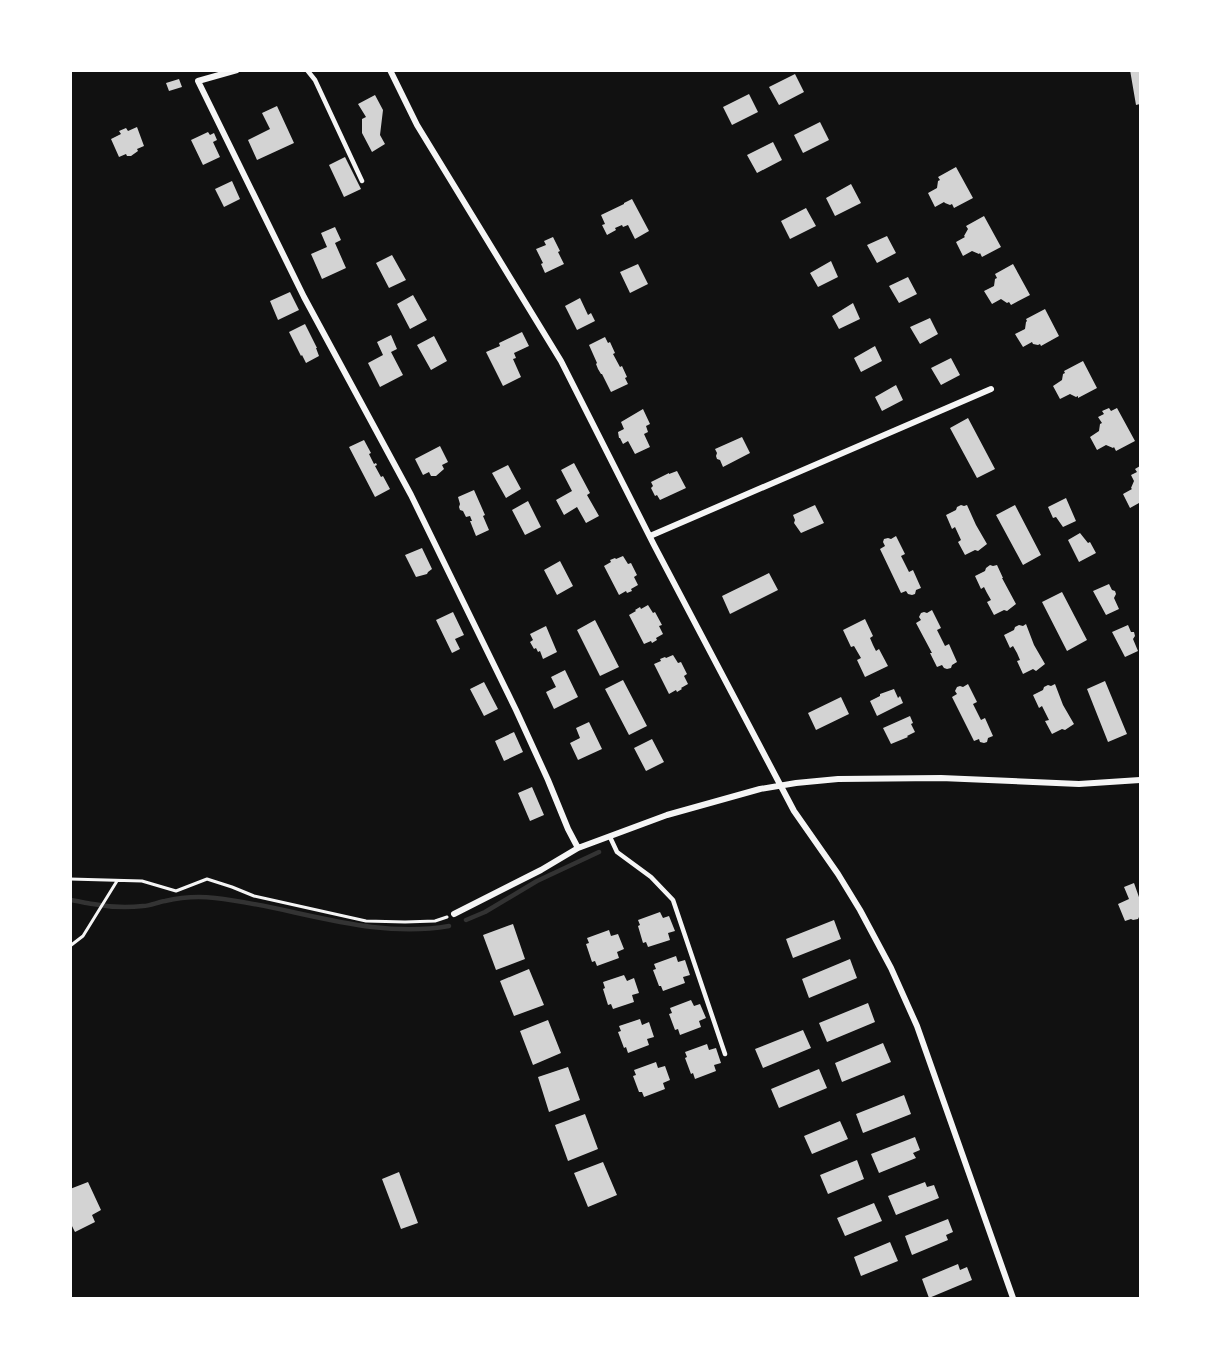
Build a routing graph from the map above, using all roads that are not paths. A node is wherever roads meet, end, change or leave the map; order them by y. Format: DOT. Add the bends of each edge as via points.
graph roads {
  1 [pos="237,70"];
  2 [pos="308,70"];
  3 [pos="390,70"];
  4 [pos="362,181"];
  5 [pos="991,389"];
  6 [pos="650,536"];
  7 [pos="1140,780"];
  8 [pos="780,785"];
  9 [pos="610,837"];
  10 [pos="578,848"];
  11 [pos="454,914"];
  12 [pos="725,1054"];
  13 [pos="1013,1299"];
  1 -- 10 [label="street" via="198,81 304,297 411,495"];
  2 -- 4 [label="lane"];
  3 -- 6 [label="street" via="417,125 561,362"];
  5 -- 6 [label="street"];
  6 -- 8 [label="street"];
  7 -- 8 [label="street" via="1079,784 941,778 838,779"];
  8 -- 9 [label="street" via="667,815"];
  8 -- 13 [label="street" via="860,910 891,968 917,1026"];
  9 -- 10 [label="street"];
  9 -- 12 [label="lane" via="617,852 651,877 673,900"];
  10 -- 11 [label="street"];
}
